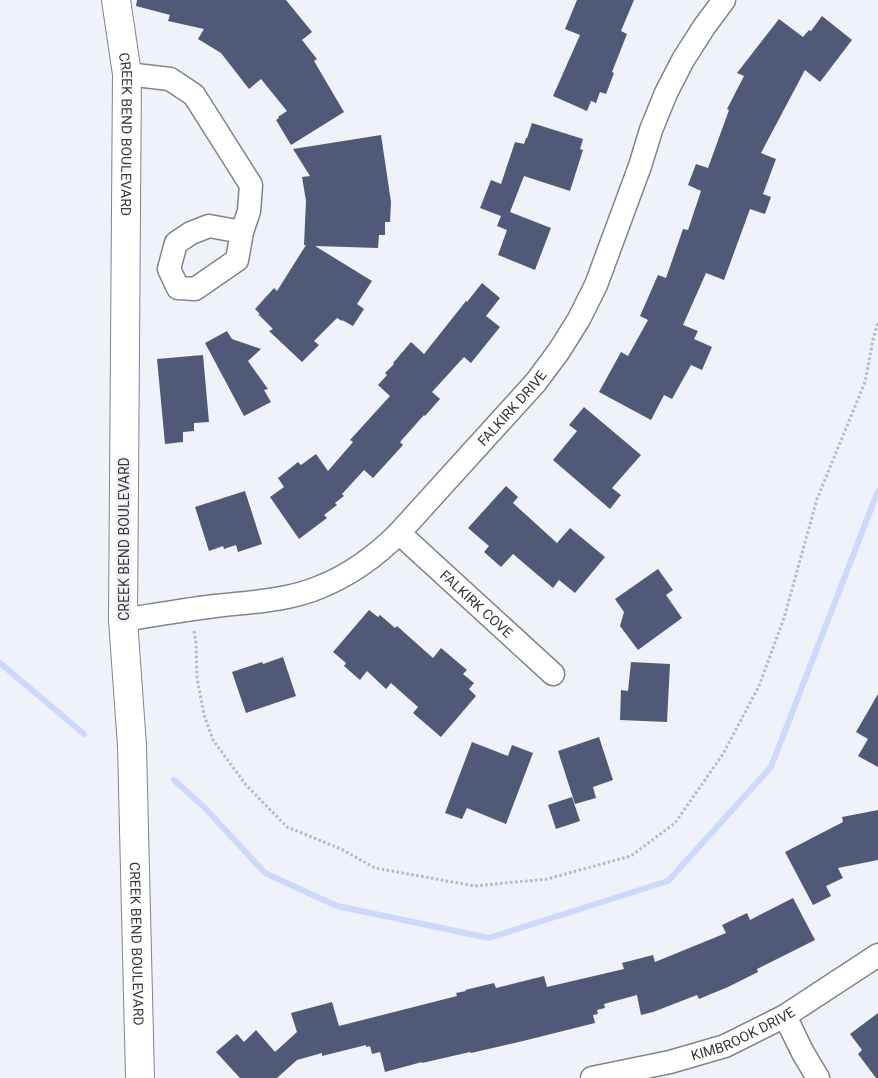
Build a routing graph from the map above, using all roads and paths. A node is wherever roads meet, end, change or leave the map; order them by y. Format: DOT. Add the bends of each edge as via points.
graph roads {
  1 [pos="116,0"];
  2 [pos="724,0"];
  3 [pos="127,74"];
  4 [pos="242,232"];
  5 [pos="878,322"];
  6 [pos="399,533"];
  7 [pos="190,609"];
  8 [pos="124,620"];
  9 [pos="553,674"];
  10 [pos="878,955"];
  11 [pos="785,1016"];
  12 [pos="140,1078"];
  13 [pos="592,1078"];
  14 [pos="818,1078"];
  1 -- 3 [label="street, CREEK BEND BOULEVARD"];
  2 -- 6 [label="street, FALKIRK DRIVE" via="683,60 666,93 596,285 579,319 536,382"];
  3 -- 4 [label="street" via="170,79 194,95 251,184 249,211"];
  3 -- 8 [label="street, CREEK BEND BOULEVARD"];
  5 -- 7 [label="path" via="865,382 817,499 784,618 759,686 723,754 675,823 631,856 547,879 475,886 374,868 342,849 287,827 246,785 213,740 204,716 197,678 196,643"];
  6 -- 7 [label="street, FALKIRK DRIVE" via="352,571 319,588 284,598"];
  6 -- 9 [label="street, FALKIRK COVE"];
  7 -- 8 [label="street, FALKIRK DRIVE"];
  8 -- 12 [label="street, CREEK BEND BOULEVARD" via="132,746"];
  10 -- 11 [label="street, KIMBROOK DRIVE"];
  11 -- 13 [label="street, KIMBROOK DRIVE" via="725,1046 670,1062"];
  11 -- 14 [label="street"];
}
